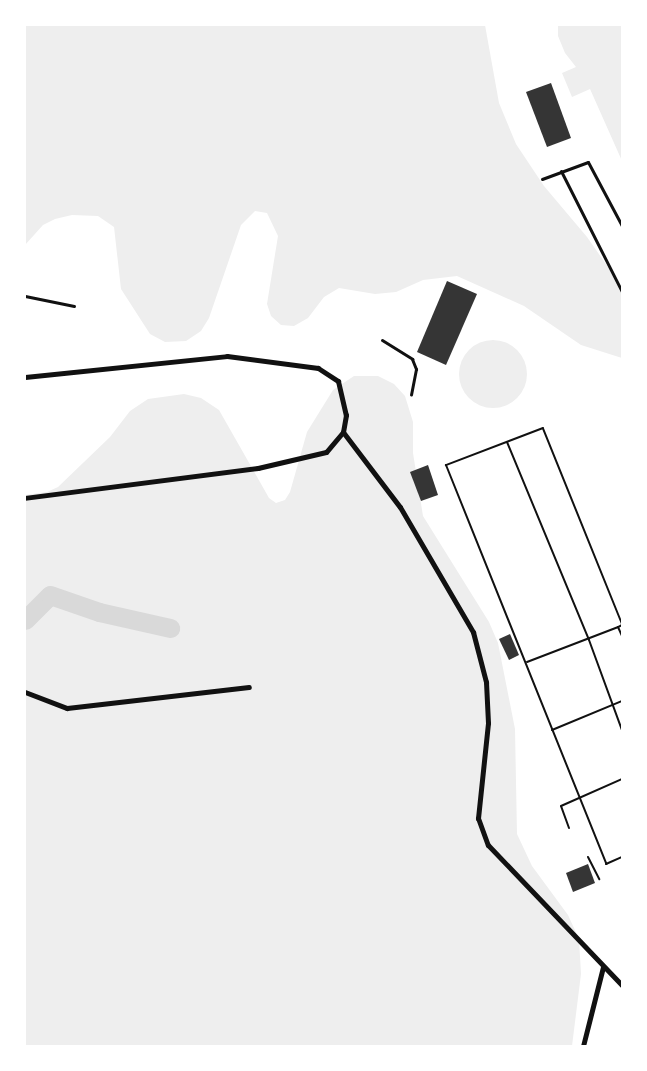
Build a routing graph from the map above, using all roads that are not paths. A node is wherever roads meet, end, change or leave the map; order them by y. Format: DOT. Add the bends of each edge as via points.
graph roads {
  1 [pos="561,171"];
  2 [pos="542,179"];
  3 [pos="622,226"];
  4 [pos="622,292"];
  5 [pos="25,296"];
  6 [pos="74,306"];
  7 [pos="382,340"];
  8 [pos="25,377"];
  9 [pos="411,395"];
  10 [pos="343,432"];
  11 [pos="25,498"];
  12 [pos="249,687"];
  13 [pos="25,692"];
  14 [pos="603,967"];
  15 [pos="622,985"];
  16 [pos="583,1046"];
  1 -- 2 [label="lane"];
  1 -- 3 [label="lane" via="588,162"];
  1 -- 4 [label="lane"];
  5 -- 6 [label="lane"];
  7 -- 9 [label="lane" via="412,360 416,370"];
  8 -- 10 [label="street" via="227,356 318,368 338,381 346,415"];
  10 -- 11 [label="street" via="326,452 258,468"];
  10 -- 14 [label="street" via="400,508 474,632 486,682 488,723 478,818 488,845"];
  12 -- 13 [label="street" via="67,708"];
  14 -- 15 [label="street"];
  14 -- 16 [label="street"];
}
